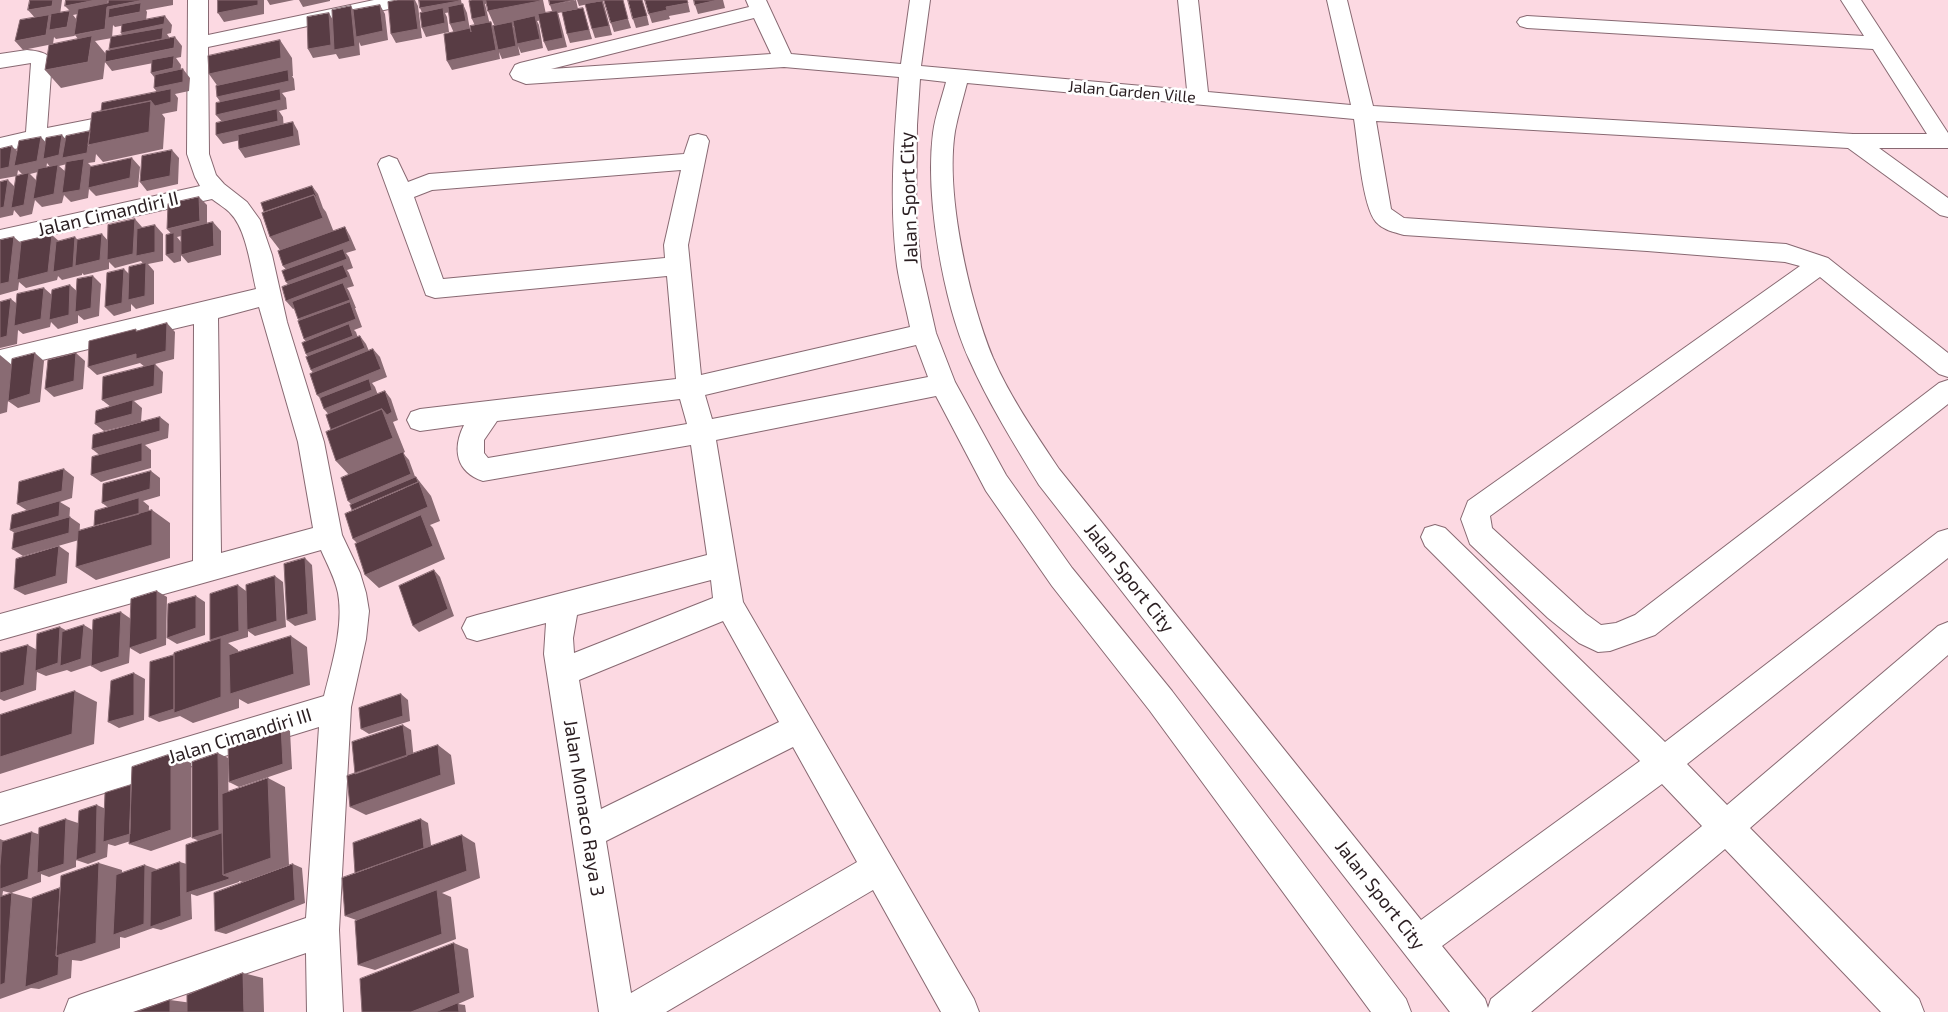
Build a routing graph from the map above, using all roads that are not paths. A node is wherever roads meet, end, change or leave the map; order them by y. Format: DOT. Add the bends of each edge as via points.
graph roads {
  1 [pos="198,0"];
  2 [pos="403,0"];
  3 [pos="920,0"];
  4 [pos="1188,0"];
  5 [pos="1337,0"];
  6 [pos="1851,0"];
  7 [pos="759,5"];
  8 [pos="1527,22"];
  9 [pos="198,43"];
  10 [pos="1879,43"];
  11 [pos="784,60"];
  12 [pos="0,61"];
  13 [pos="910,73"];
  14 [pos="958,77"];
  15 [pos="1198,98"];
  16 [pos="1364,113"];
  17 [pos="98,125"];
  18 [pos="36,137"];
  19 [pos="1853,141"];
  20 [pos="1946,141"];
  21 [pos="0,144"];
  22 [pos="389,164"];
  23 [pos="216,190"];
  24 [pos="401,193"];
  25 [pos="1948,208"];
  26 [pos="0,238"];
  27 [pos="1820,264"];
  28 [pos="678,266"];
  29 [pos="269,295"];
  30 [pos="206,312"];
  31 [pos="924,333"];
  32 [pos="0,360"];
  33 [pos="1948,366"];
  34 [pos="943,384"];
  35 [pos="690,388"];
  36 [pos="1948,390"];
  37 [pos="490,411"];
  38 [pos="420,420"];
  39 [pos="702,432"];
  40 [pos="328,536"];
  41 [pos="1435,537"];
  42 [pos="1948,541"];
  43 [pos="722,564"];
  44 [pos="207,569"];
  45 [pos="565,605"];
  46 [pos="729,605"];
  47 [pos="0,626"];
  48 [pos="477,628"];
  49 [pos="1948,636"];
  50 [pos="564,672"];
  51 [pos="336,707"];
  52 [pos="799,728"];
  53 [pos="1664,763"];
  54 [pos="0,809"];
  55 [pos="1726,827"];
  56 [pos="588,832"];
  57 [pos="878,868"];
  58 [pos="322,930"];
  59 [pos="1418,943"];
  60 [pos="82,1012"];
  61 [pos="325,1012"];
  62 [pos="617,1012"];
  63 [pos="632,1012"];
  64 [pos="961,1012"];
  65 [pos="1393,1012"];
  66 [pos="1472,1012"];
  67 [pos="1504,1012"];
  68 [pos="1906,1012"];
  1 -- 9 [label="street"];
  2 -- 9 [label="street"];
  3 -- 13 [label="street, Jalan Sport City"];
  4 -- 15 [label="street"];
  5 -- 16 [label="street"];
  6 -- 10 [label="street"];
  7 -- 11 [label="street"];
  7 -- 11 [label="street, Jalan Garden Ville" via="524,69 520,74 528,77"];
  8 -- 10 [label="street"];
  9 -- 23 [label="street" via="198,154 206,177"];
  10 -- 20 [label="street"];
  11 -- 13 [label="street, Jalan Garden Ville"];
  12 -- 18 [label="street" via="28,56 42,60"];
  13 -- 14 [label="street, Jalan Garden Ville"];
  13 -- 31 [label="street, Jalan Sport City" via="905,214 910,267"];
  14 -- 15 [label="street, Jalan Garden Ville"];
  14 -- 59 [label="street, Jalan Sport City" via="944,132 942,175 946,223 961,298 982,358 1013,421 1049,477"];
  15 -- 16 [label="street, Jalan Garden Ville"];
  16 -- 19 [label="street, Jalan Garden Ville"];
  16 -- 27 [label="street" via="1380,209 1384,217 1404,227 1786,253"];
  17 -- 18 [label="street"];
  18 -- 21 [label="street"];
  19 -- 20 [label="street, Jalan Garden Ville"];
  19 -- 25 [label="street"];
  22 -- 24 [label="street"];
  23 -- 26 [label="street, Jalan Cimandiri II"];
  23 -- 29 [label="street" via="239,208 248,220"];
  24 -- 28 [label="street" via="435,289"];
  24 -- 28 [label="street" via="429,182 696,151 676,245"];
  27 -- 33 [label="street"];
  27 -- 36 [label="street" via="1478,509 1475,519 1480,534 1595,638 1617,637 1645,625"];
  28 -- 35 [label="street"];
  29 -- 30 [label="street"];
  29 -- 40 [label="street" via="311,442"];
  30 -- 32 [label="street"];
  30 -- 44 [label="street"];
  31 -- 34 [label="street, Jalan Sport City"];
  31 -- 35 [label="street"];
  34 -- 39 [label="street"];
  34 -- 65 [label="street, Jalan Sport City" via="996,483 1062,577 1161,701"];
  35 -- 37 [label="street"];
  35 -- 39 [label="street"];
  37 -- 38 [label="street"];
  37 -- 39 [label="street" via="472,432 469,447 474,462 483,470"];
  39 -- 43 [label="street"];
  40 -- 44 [label="street"];
  40 -- 51 [label="street" via="346,573 354,611"];
  41 -- 53 [label="street"];
  42 -- 53 [label="street"];
  43 -- 45 [label="street"];
  43 -- 46 [label="street"];
  44 -- 47 [label="street"];
  45 -- 48 [label="street"];
  45 -- 50 [label="street, Jalan Monaco Raya 3" via="557,633"];
  46 -- 50 [label="street"];
  46 -- 52 [label="street"];
  49 -- 55 [label="street"];
  50 -- 56 [label="street, Jalan Monaco Raya 3"];
  51 -- 54 [label="street, Jalan Cimandiri III"];
  51 -- 58 [label="street"];
  52 -- 56 [label="street"];
  52 -- 57 [label="street"];
  53 -- 55 [label="street"];
  53 -- 59 [label="street"];
  55 -- 67 [label="street"];
  55 -- 68 [label="street"];
  56 -- 62 [label="street, Jalan Monaco Raya 3"];
  57 -- 63 [label="street"];
  57 -- 64 [label="street"];
  58 -- 60 [label="street"];
  58 -- 61 [label="street"];
  59 -- 66 [label="street, Jalan Sport City"];
}
